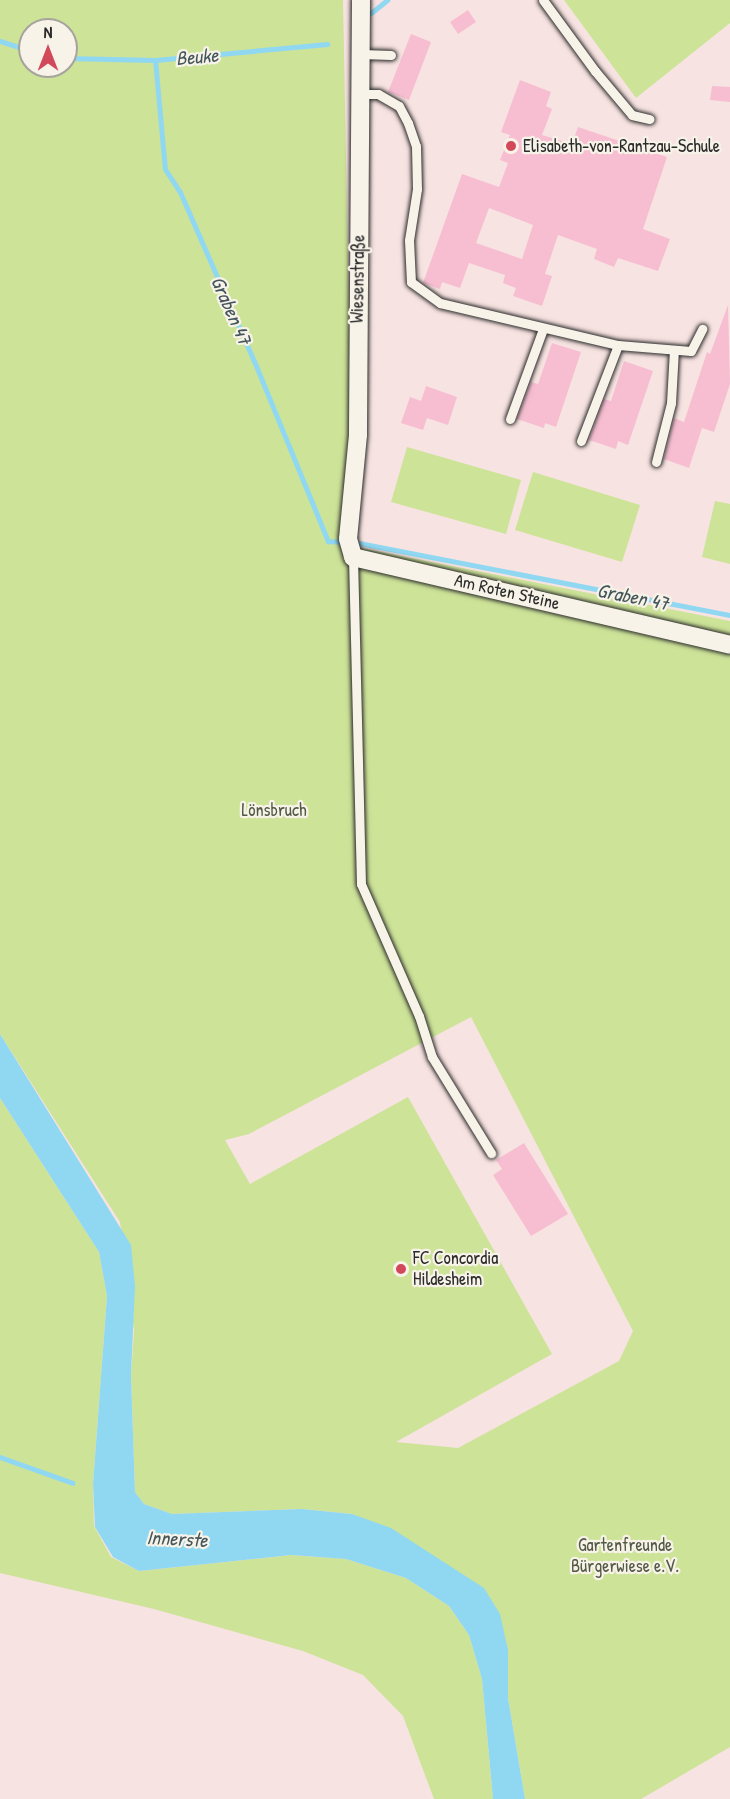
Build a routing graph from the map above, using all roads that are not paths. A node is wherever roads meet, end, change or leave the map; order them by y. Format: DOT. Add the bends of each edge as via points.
graph roads {
  1 [pos="361,0"];
  2 [pos="543,0"];
  3 [pos="362,54"];
  4 [pos="391,55"];
  5 [pos="362,94"];
  6 [pos="650,119"];
  7 [pos="702,328"];
  8 [pos="543,329"];
  9 [pos="618,345"];
  10 [pos="674,350"];
  11 [pos="510,419"];
  12 [pos="581,441"];
  13 [pos="656,462"];
  14 [pos="353,557"];
  15 [pos="730,645"];
  16 [pos="491,1154"];
  1 -- 3 [label="street, Wiesenstraße"];
  2 -- 6 [label="lane" via="632,114"];
  3 -- 4 [label="lane"];
  3 -- 5 [label="street, Wiesenstraße"];
  5 -- 8 [label="lane" via="378,94 399,106 416,146 411,282 440,303"];
  5 -- 14 [label="street, Wiesenstraße" via="358,435 348,539"];
  7 -- 10 [label="lane" via="691,351"];
  8 -- 9 [label="lane"];
  8 -- 11 [label="lane"];
  9 -- 10 [label="lane"];
  9 -- 12 [label="lane"];
  10 -- 13 [label="lane" via="671,403"];
  14 -- 15 [label="street, Am Roten Steine"];
  14 -- 16 [label="lane" via="361,884 419,1016 432,1057"];
}
